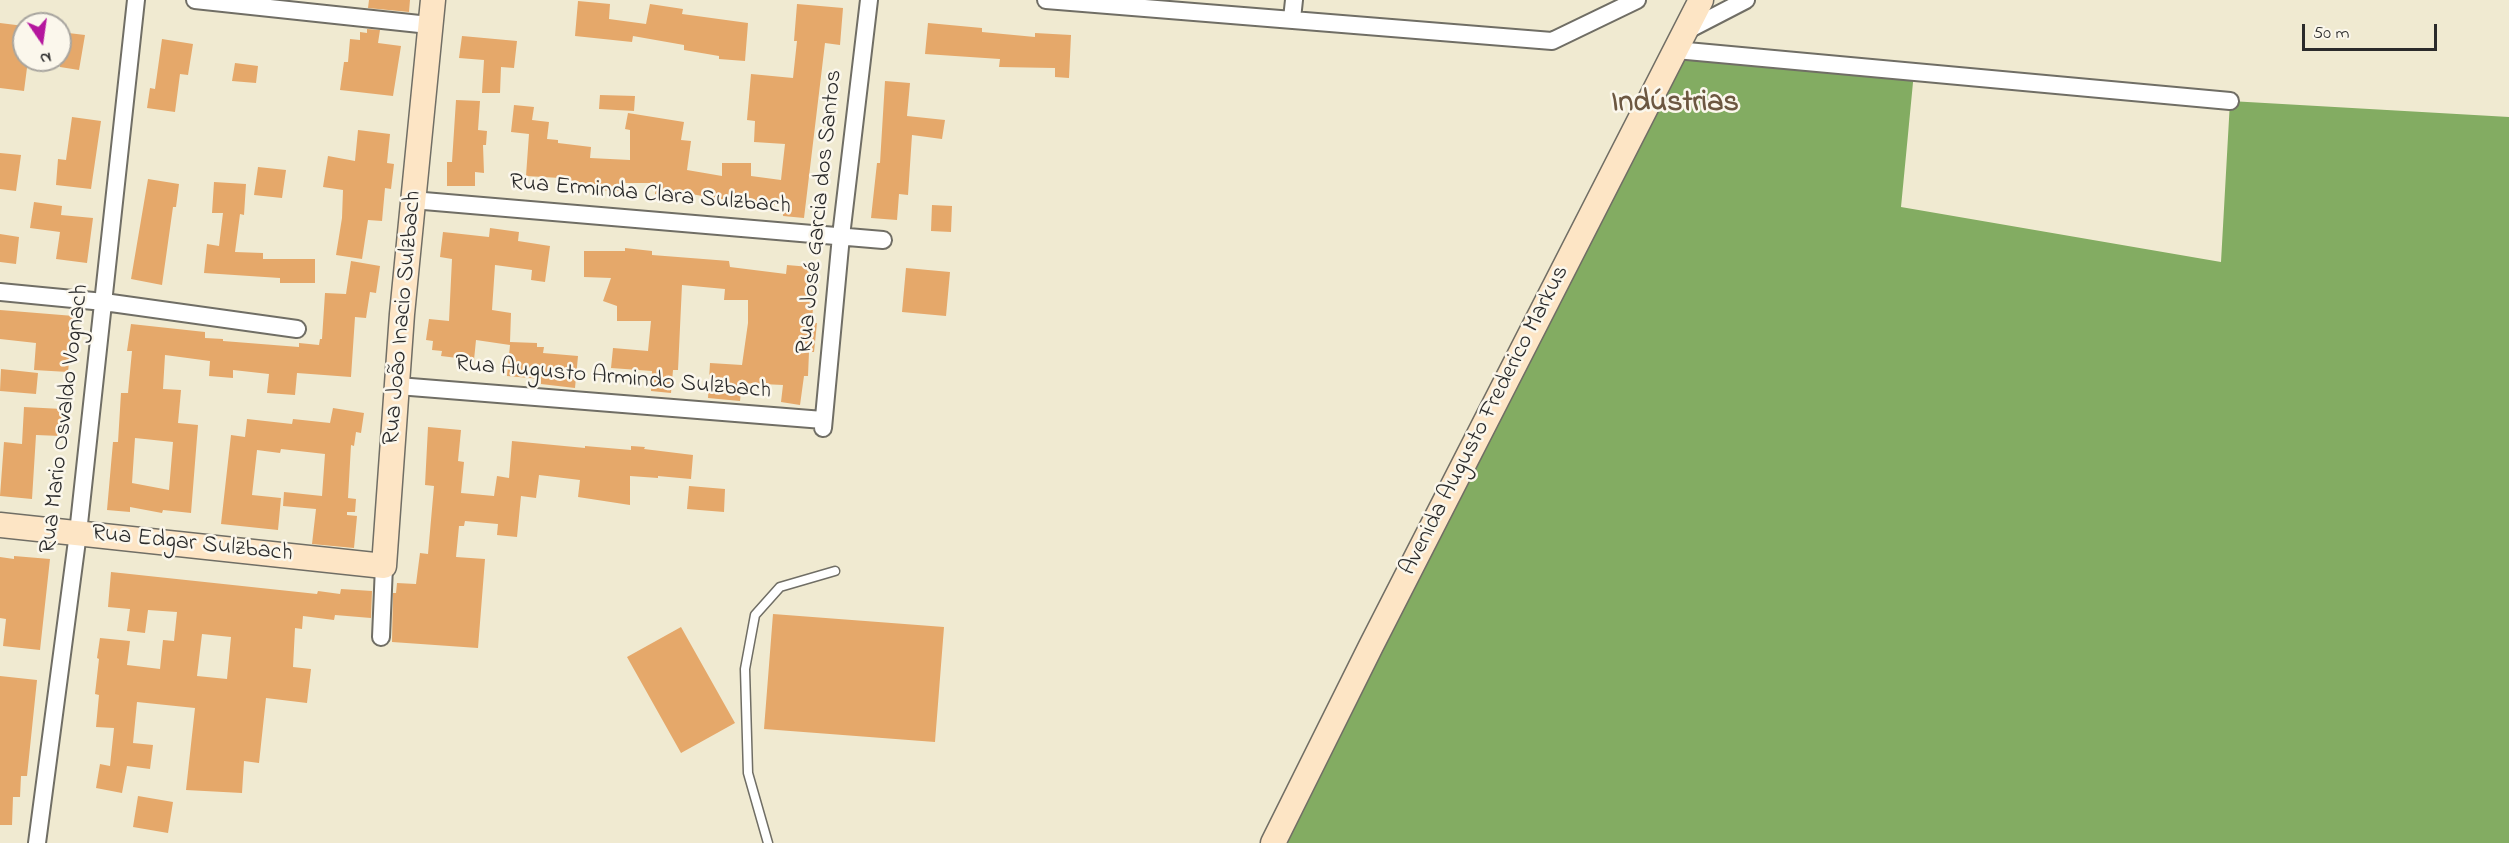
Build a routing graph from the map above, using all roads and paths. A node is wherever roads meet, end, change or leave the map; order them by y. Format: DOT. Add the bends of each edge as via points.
graph roads {
  1 [pos="136,0"];
  2 [pos="195,0"];
  3 [pos="433,0"];
  4 [pos="869,0"];
  5 [pos="1046,0"];
  6 [pos="1294,0"];
  7 [pos="1637,0"];
  8 [pos="1701,0"];
  9 [pos="1746,0"];
  10 [pos="1292,19"];
  11 [pos="429,25"];
  12 [pos="1681,40"];
  13 [pos="2230,101"];
  14 [pos="412,200"];
  15 [pos="841,236"];
  16 [pos="883,240"];
  17 [pos="0,292"];
  18 [pos="104,302"];
  19 [pos="297,330"];
  20 [pos="398,386"];
  21 [pos="823,424"];
  22 [pos="0,525"];
  23 [pos="78,533"];
  24 [pos="384,566"];
  25 [pos="835,571"];
  26 [pos="381,637"];
  27 [pos="37,843"];
  28 [pos="768,843"];
  29 [pos="1273,843"];
  1 -- 18 [label="street, Rua Mario Osvaldo Vognach"];
  2 -- 11 [label="street"];
  3 -- 11 [label="street, Rua João Inacio Sulzbach"];
  4 -- 15 [label="street, Rua José Garcia dos Santos"];
  5 -- 10 [label="street"];
  6 -- 10 [label="street"];
  7 -- 10 [label="street" via="1552,40"];
  8 -- 12 [label="street, Avenida Augusto Frederico Markus"];
  9 -- 12 [label="street"];
  11 -- 14 [label="street, Rua João Inacio Sulzbach"];
  12 -- 13 [label="street"];
  12 -- 29 [label="street, Avenida Augusto Frederico Markus"];
  14 -- 15 [label="street, Rua Erminda Clara Sulzbach"];
  14 -- 20 [label="street, Rua João Inacio Sulzbach"];
  15 -- 16 [label="street, Rua Erminda Clara Sulzbach"];
  15 -- 21 [label="street, Rua José Garcia dos Santos"];
  17 -- 18 [label="street"];
  18 -- 19 [label="street"];
  18 -- 23 [label="street, Rua Mario Osvaldo Vognach"];
  20 -- 21 [label="street, Rua Augusto Armindo Sulzbach"];
  20 -- 24 [label="street, Rua João Inacio Sulzbach"];
  22 -- 23 [label="street, Rua Edgar Sulzbach"];
  23 -- 24 [label="street, Rua Edgar Sulzbach"];
  23 -- 27 [label="street, Rua Mario Osvaldo Vognach"];
  24 -- 26 [label="street, Rua João Inacio Sulzbach"];
  25 -- 28 [label="lane" via="780,587 755,615 745,669 748,773"];
}
